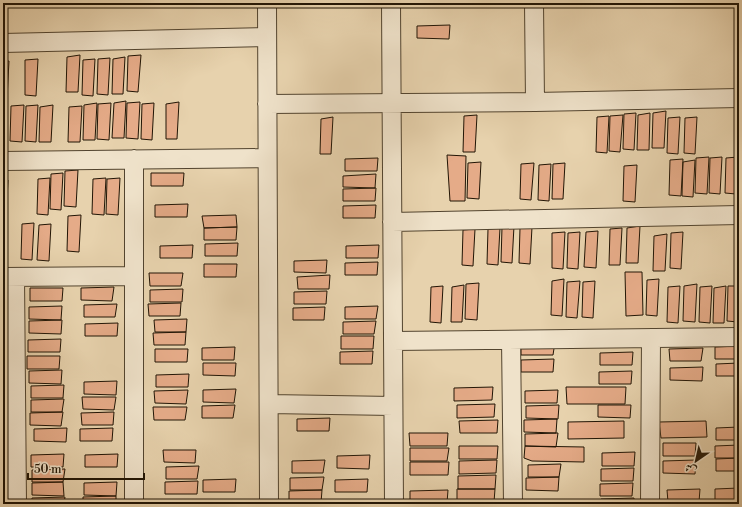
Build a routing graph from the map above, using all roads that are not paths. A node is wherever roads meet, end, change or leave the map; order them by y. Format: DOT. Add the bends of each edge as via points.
graph roads {
  1 [pos="267,3"];
  2 [pos="391,3"];
  3 [pos="534,3"];
  4 [pos="266,37"];
  5 [pos="3,43"];
  6 [pos="739,98"];
  7 [pos="535,102"];
  8 [pos="267,104"];
  9 [pos="391,104"];
  10 [pos="267,158"];
  11 [pos="134,159"];
  12 [pos="3,161"];
  13 [pos="739,215"];
  14 [pos="392,222"];
  15 [pos="134,276"];
  16 [pos="9,277"];
  17 [pos="739,337"];
  18 [pos="651,338"];
  19 [pos="511,340"];
  20 [pos="393,341"];
  21 [pos="269,404"];
  22 [pos="393,406"];
  23 [pos="17,504"];
  24 [pos="134,504"];
  25 [pos="270,504"];
  26 [pos="394,504"];
  27 [pos="513,504"];
  28 [pos="650,504"];
  1 -- 4 [label="street"];
  2 -- 9 [label="street"];
  3 -- 7 [label="street"];
  4 -- 5 [label="street"];
  4 -- 8 [label="street"];
  6 -- 7 [label="street"];
  7 -- 9 [label="street"];
  8 -- 9 [label="street"];
  8 -- 10 [label="street"];
  9 -- 14 [label="street"];
  10 -- 11 [label="street"];
  10 -- 21 [label="street"];
  11 -- 12 [label="street"];
  11 -- 15 [label="street"];
  13 -- 14 [label="street"];
  14 -- 20 [label="street"];
  15 -- 16 [label="street"];
  15 -- 24 [label="street"];
  16 -- 23 [label="street"];
  17 -- 18 [label="street"];
  18 -- 19 [label="street"];
  18 -- 28 [label="street"];
  19 -- 20 [label="street"];
  19 -- 27 [label="street"];
  20 -- 22 [label="street"];
  21 -- 22 [label="street"];
  21 -- 25 [label="street"];
  22 -- 26 [label="street"];
}
